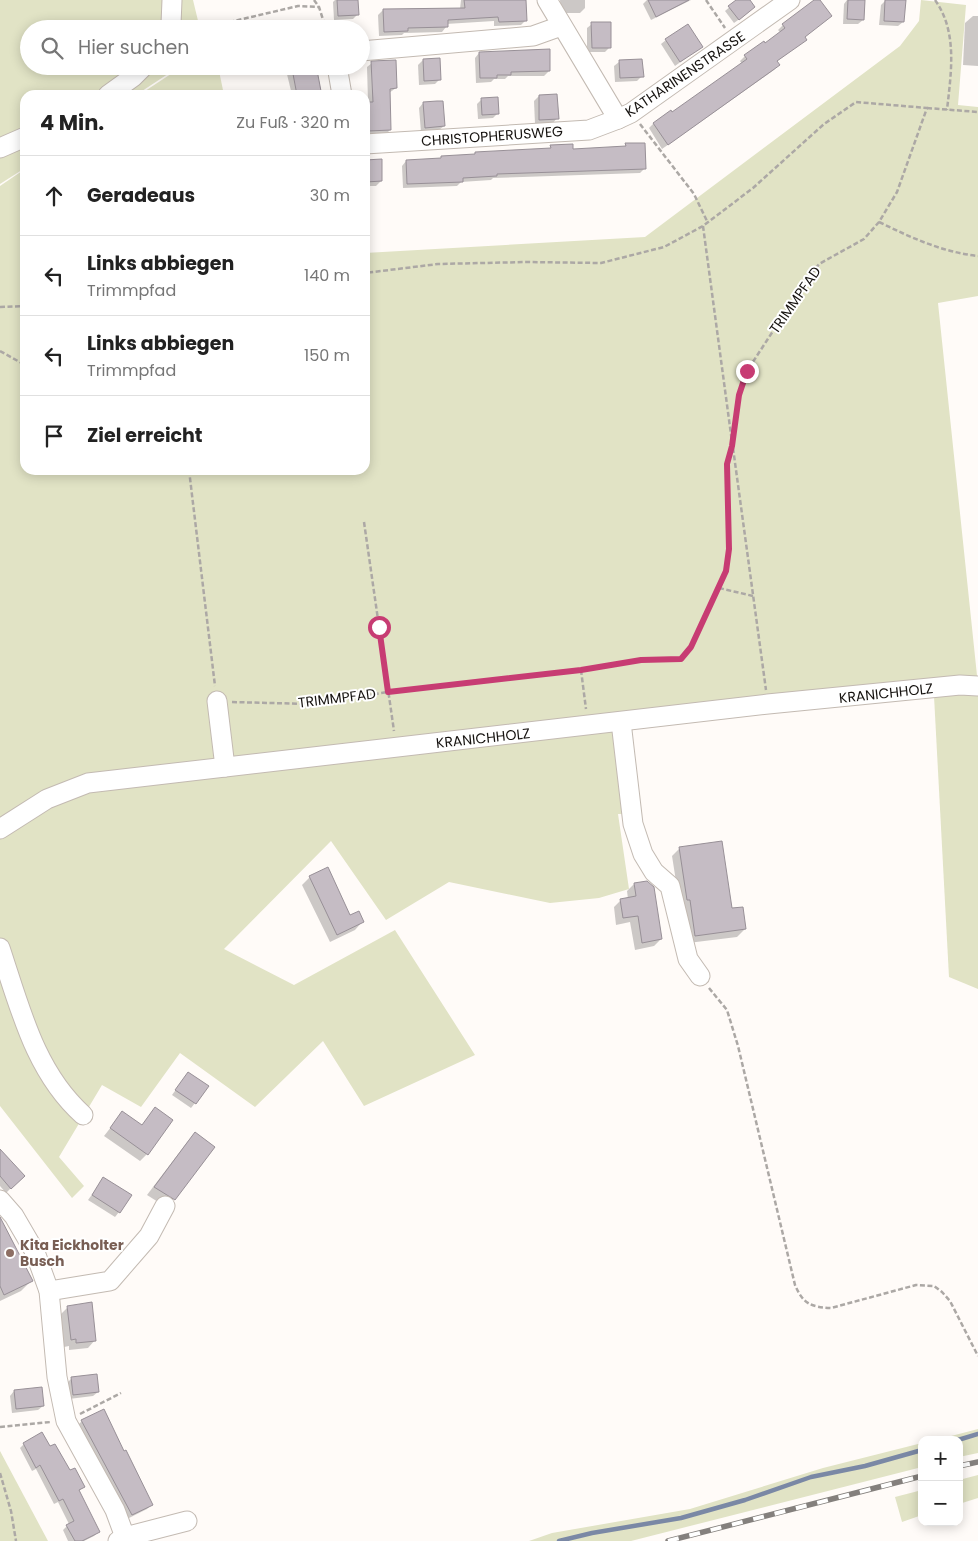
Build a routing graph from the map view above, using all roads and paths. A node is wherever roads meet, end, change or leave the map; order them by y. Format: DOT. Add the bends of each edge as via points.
graph roads {
  1 [pos="172,0"];
  2 [pos="314,0"];
  3 [pos="547,0"];
  4 [pos="706,0"];
  5 [pos="790,0"];
  6 [pos="935,0"];
  7 [pos="319,8"];
  8 [pos="171,20"];
  9 [pos="238,20"];
  10 [pos="323,20"];
  11 [pos="561,26"];
  12 [pos="734,41"];
  13 [pos="370,50"];
  14 [pos="135,75"];
  15 [pos="339,75"];
  16 [pos="115,90"];
  17 [pos="341,90"];
  18 [pos="927,108"];
  19 [pos="947,110"];
  20 [pos="978,112"];
  21 [pos="624,116"];
  22 [pos="20,139"];
  23 [pos="370,144"];
  24 [pos="0,148"];
  25 [pos="707,221"];
  26 [pos="880,222"];
  27 [pos="703,226"];
  28 [pos="978,256"];
  29 [pos="370,272"];
  30 [pos="20,306"];
  31 [pos="0,307"];
  32 [pos="0,351"];
  33 [pos="20,362"];
  34 [pos="732,446"];
  35 [pos="190,475"];
  36 [pos="364,522"];
  37 [pos="719,588"];
  38 [pos="753,596"];
  39 [pos="581,670"];
  40 [pos="978,686"];
  41 [pos="388,692"];
  42 [pos="217,701"];
  43 [pos="768,704"];
  44 [pos="621,722"];
  45 [pos="588,726"];
  46 [pos="397,747"];
  47 [pos="225,767"];
  48 [pos="0,829"];
  49 [pos="0,948"];
  50 [pos="700,976"];
  51 [pos="83,1115"];
  52 [pos="0,1200"];
  53 [pos="164,1206"];
  54 [pos="49,1292"];
  55 [pos="978,1356"];
  56 [pos="0,1473"];
  57 [pos="187,1522"];
  58 [pos="122,1539"];
  59 [pos="16,1541"];
  1 -- 8 [label="street"];
  2 -- 7 [label="path"];
  3 -- 11 [label="street, KATHARINENSTRASSE"];
  4 -- 12 [label="path"];
  5 -- 12 [label="street, KATHARINENSTRASSE"];
  6 -- 19 [label="path" via="951,42"];
  7 -- 9 [label="path" via="298,6"];
  7 -- 10 [label="path"];
  11 -- 13 [label="street" via="533,36"];
  11 -- 21 [label="street, KATHARINENSTRASSE"];
  12 -- 21 [label="street, KATHARINENSTRASSE"];
  14 -- 16 [label="street"];
  15 -- 17 [label="street"];
  18 -- 19 [label="path"];
  18 -- 25 [label="path" via="856,102 824,124 753,188"];
  18 -- 26 [label="path, TRIMMPFAD" via="897,192"];
  19 -- 20 [label="path"];
  21 -- 23 [label="street, CHRISTOPHERUSWEG" via="589,130"];
  21 -- 25 [label="path" via="694,194"];
  22 -- 24 [label="street"];
  25 -- 27 [label="path"];
  26 -- 28 [label="path" via="920,242"];
  26 -- 34 [label="path, TRIMMPFAD" via="864,239 819,264 771,333 747,371 739,395"];
  27 -- 29 [label="path" via="664,247 601,263 438,264"];
  27 -- 34 [label="path"];
  30 -- 31 [label="path"];
  32 -- 33 [label="path"];
  34 -- 37 [label="path, TRIMMPFAD" via="727,464 729,549 726,571"];
  34 -- 38 [label="path"];
  35 -- 42 [label="path"];
  36 -- 41 [label="path"];
  37 -- 38 [label="path"];
  37 -- 39 [label="path, TRIMMPFAD" via="691,647 681,659 641,660"];
  38 -- 43 [label="path"];
  39 -- 41 [label="path, TRIMMPFAD"];
  39 -- 45 [label="path"];
  40 -- 43 [label="street, KRANICHHOLZ"];
  41 -- 42 [label="path, TRIMMPFAD" via="309,704"];
  41 -- 46 [label="path"];
  42 -- 47 [label="street"];
  43 -- 44 [label="street, KRANICHHOLZ"];
  44 -- 45 [label="street, KRANICHHOLZ"];
  44 -- 50 [label="street" via="632,824 654,872 670,886 688,959"];
  45 -- 46 [label="street, KRANICHHOLZ"];
  46 -- 47 [label="street, KRANICHHOLZ"];
  47 -- 48 [label="street, KRANICHHOLZ" via="88,783 47,799"];
  49 -- 51 [label="street" via="39,1057 52,1080"];
  50 -- 55 [label="path" via="728,1010 796,1285 803,1300 820,1308 831,1308 916,1284 934,1286 950,1300"];
  52 -- 54 [label="street" via="14,1216 35,1252"];
  53 -- 54 [label="street" via="149,1236 110,1281"];
  54 -- 58 [label="street" via="57,1377 66,1421 115,1510"];
  56 -- 59 [label="path"];
  57 -- 58 [label="street"];
}
